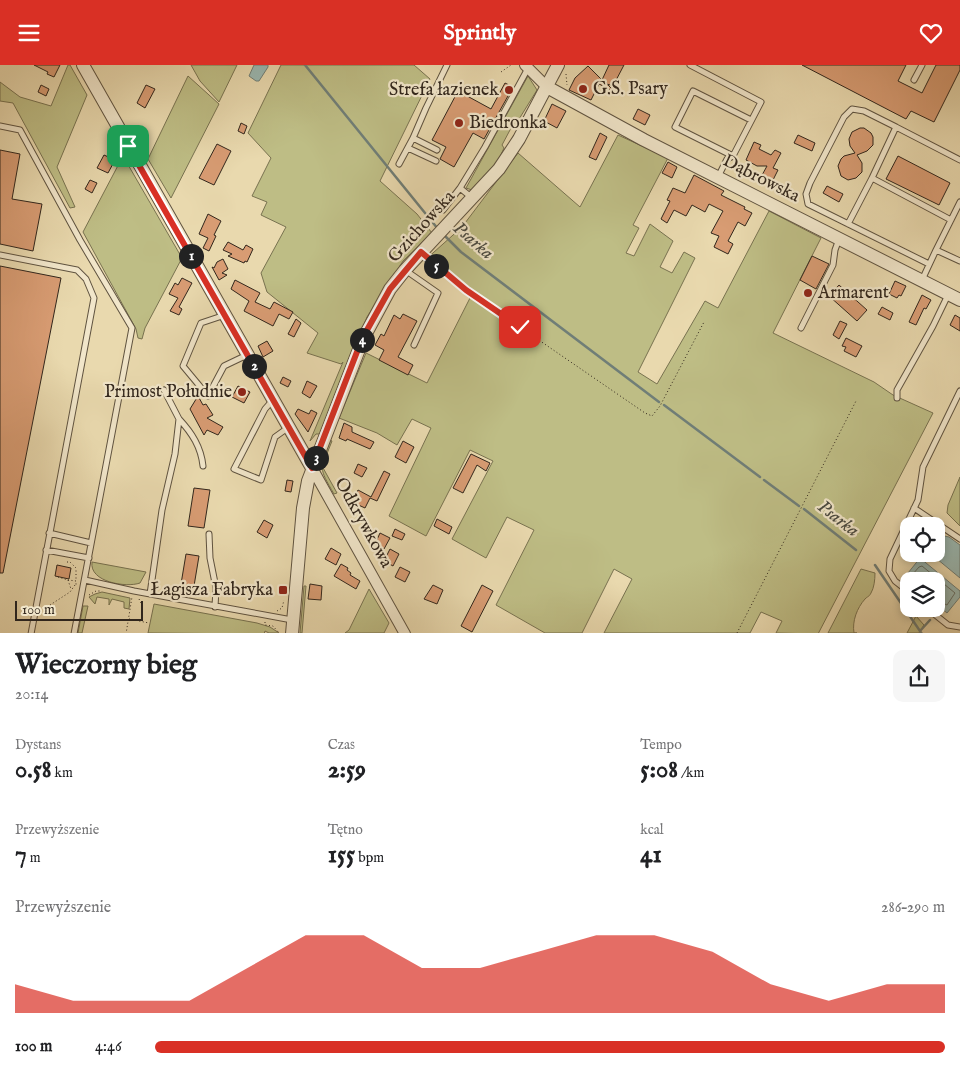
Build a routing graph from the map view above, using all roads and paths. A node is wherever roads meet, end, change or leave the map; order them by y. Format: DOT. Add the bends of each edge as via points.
graph roads {
  1 [pos="83,65"];
  2 [pos="447,65"];
  3 [pos="511,65"];
  4 [pos="690,65"];
  5 [pos="922,65"];
  6 [pos="527,67"];
  7 [pos="562,69"];
  8 [pos="500,72"];
  9 [pos="914,80"];
  10 [pos="547,87"];
  11 [pos="567,87"];
  12 [pos="752,120"];
  13 [pos="0,126"];
  14 [pos="896,127"];
  15 [pos="413,138"];
  16 [pos="408,147"];
  17 [pos="437,150"];
  18 [pos="733,155"];
  19 [pos="960,160"];
  20 [pos="436,161"];
  21 [pos="399,164"];
  22 [pos="718,177"];
  23 [pos="872,178"];
  24 [pos="460,188"];
  25 [pos="472,198"];
  26 [pos="960,202"];
  27 [pos="443,210"];
  28 [pos="951,220"];
  29 [pos="848,224"];
  30 [pos="840,239"];
  31 [pos="936,249"];
  32 [pos="421,252"];
  33 [pos="0,255"];
  34 [pos="960,261"];
  35 [pos="929,264"];
  36 [pos="405,270"];
  37 [pos="921,281"];
  38 [pos="949,292"];
  39 [pos="960,301"];
  40 [pos="225,315"];
  41 [pos="704,322"];
  42 [pos="801,328"];
  43 [pos="414,345"];
  44 [pos="248,355"];
  45 [pos="164,390"];
  46 [pos="960,391"];
  47 [pos="898,398"];
  48 [pos="274,400"];
  49 [pos="856,401"];
  50 [pos="179,419"];
  51 [pos="289,427"];
  52 [pos="203,466"];
  53 [pos="312,468"];
  54 [pos="914,508"];
  55 [pos="49,533"];
  56 [pos="209,534"];
  57 [pos="960,539"];
  58 [pos="92,543"];
  59 [pos="46,550"];
  60 [pos="89,558"];
  61 [pos="67,562"];
  62 [pos="58,577"];
  63 [pos="68,580"];
  64 [pos="85,580"];
  65 [pos="76,581"];
  66 [pos="76,585"];
  67 [pos="900,585"];
  68 [pos="71,590"];
  69 [pos="102,591"];
  70 [pos="82,592"];
  71 [pos="133,594"];
  72 [pos="150,594"];
  73 [pos="125,595"];
  74 [pos="284,597"];
  75 [pos="142,605"];
  76 [pos="47,607"];
  77 [pos="215,607"];
  78 [pos="276,611"];
  79 [pos="938,617"];
  80 [pos="128,619"];
  81 [pos="292,620"];
  82 [pos="149,623"];
  83 [pos="264,625"];
  84 [pos="960,627"];
  85 [pos="30,633"];
  86 [pos="74,633"];
  87 [pos="126,633"];
  88 [pos="280,633"];
  89 [pos="292,633"];
  90 [pos="406,633"];
  91 [pos="737,633"];
  1 -- 40 [label="street, Odkrywkowa"];
  2 -- 15 [label="lane"];
  3 -- 8 [label="path"];
  4 -- 12 [label="lane" via="761,102"];
  5 -- 9 [label="lane"];
  6 -- 10 [label="street"];
  6 -- 24 [label="lane"];
  7 -- 10 [label="street, Gzichowska"];
  7 -- 11 [label="path"];
  10 -- 22 [label="street, Dąbrowska"];
  10 -- 25 [label="street, Gzichowska" via="499,169"];
  12 -- 18 [label="lane"];
  12 -- 18 [label="lane" via="693,91 674,127"];
  13 -- 58 [label="lane" via="20,130 132,328"];
  14 -- 19 [label="lane"];
  14 -- 23 [label="lane"];
  14 -- 29 [label="lane" via="864,111 852,109 844,117 810,183 806,194 808,204"];
  15 -- 16 [label="lane"];
  15 -- 17 [label="lane"];
  16 -- 20 [label="lane"];
  16 -- 21 [label="lane"];
  18 -- 22 [label="lane" via="727,159"];
  22 -- 30 [label="street, Dąbrowska"];
  23 -- 28 [label="lane"];
  23 -- 29 [label="lane"];
  24 -- 25 [label="lane"];
  24 -- 27 [label="lane"];
  25 -- 32 [label="street, Gzichowska"];
  26 -- 28 [label="lane"];
  28 -- 31 [label="lane"];
  29 -- 35 [label="lane"];
  30 -- 37 [label="street, Dąbrowska"];
  30 -- 42 [label="lane" via="833,265"];
  31 -- 34 [label="lane"];
  31 -- 35 [label="lane"];
  32 -- 36 [label="street, Gzichowska"];
  32 -- 41 [label="path" via="466,290 652,416"];
  33 -- 55 [label="lane" via="77,270 86,279 94,299"];
  35 -- 37 [label="lane"];
  36 -- 43 [label="lane" via="438,293"];
  36 -- 53 [label="street, Gzichowska" via="390,289 362,339"];
  37 -- 38 [label="street, Dąbrowska"];
  38 -- 39 [label="street, Dąbrowska"];
  38 -- 47 [label="lane" via="897,391"];
  40 -- 44 [label="street, Odkrywkowa"];
  40 -- 44 [label="lane" via="201,323 183,366 208,396 224,366"];
  44 -- 48 [label="street, Odkrywkowa"];
  45 -- 50 [label="lane"];
  46 -- 54 [label="lane" via="923,467"];
  48 -- 51 [label="street, Odkrywkowa"];
  48 -- 51 [label="lane" via="264,409 234,469 261,481 275,437"];
  49 -- 91 [label="path"];
  50 -- 52 [label="lane" via="190,431 202,454"];
  50 -- 72 [label="lane"];
  51 -- 53 [label="street, Odkrywkowa"];
  53 -- 81 [label="street, Gzichowska" via="303,508"];
  53 -- 90 [label="street, Odkrywkowa"];
  54 -- 57 [label="lane"];
  54 -- 67 [label="lane" via="890,559 889,571"];
  55 -- 58 [label="lane"];
  55 -- 59 [label="lane"];
  56 -- 77 [label="lane" via="216,588"];
  58 -- 60 [label="lane"];
  59 -- 60 [label="lane"];
  59 -- 85 [label="lane"];
  60 -- 64 [label="lane"];
  61 -- 65 [label="path" via="76,568"];
  62 -- 63 [label="path"];
  63 -- 65 [label="path"];
  63 -- 68 [label="path"];
  64 -- 70 [label="lane"];
  64 -- 71 [label="lane"];
  65 -- 66 [label="path"];
  66 -- 68 [label="path"];
  66 -- 70 [label="path"];
  68 -- 76 [label="path"];
  69 -- 70 [label="path" via="87,597"];
  70 -- 86 [label="lane"];
  71 -- 72 [label="lane"];
  71 -- 73 [label="path"];
  71 -- 75 [label="path"];
  71 -- 80 [label="path"];
  72 -- 77 [label="lane"];
  74 -- 78 [label="path" via="282,608"];
  77 -- 81 [label="lane"];
  79 -- 84 [label="lane" via="948,625"];
  80 -- 82 [label="path"];
  80 -- 87 [label="path"];
  81 -- 89 [label="street, Gzichowska"];
  83 -- 88 [label="path" via="273,626"];
}
